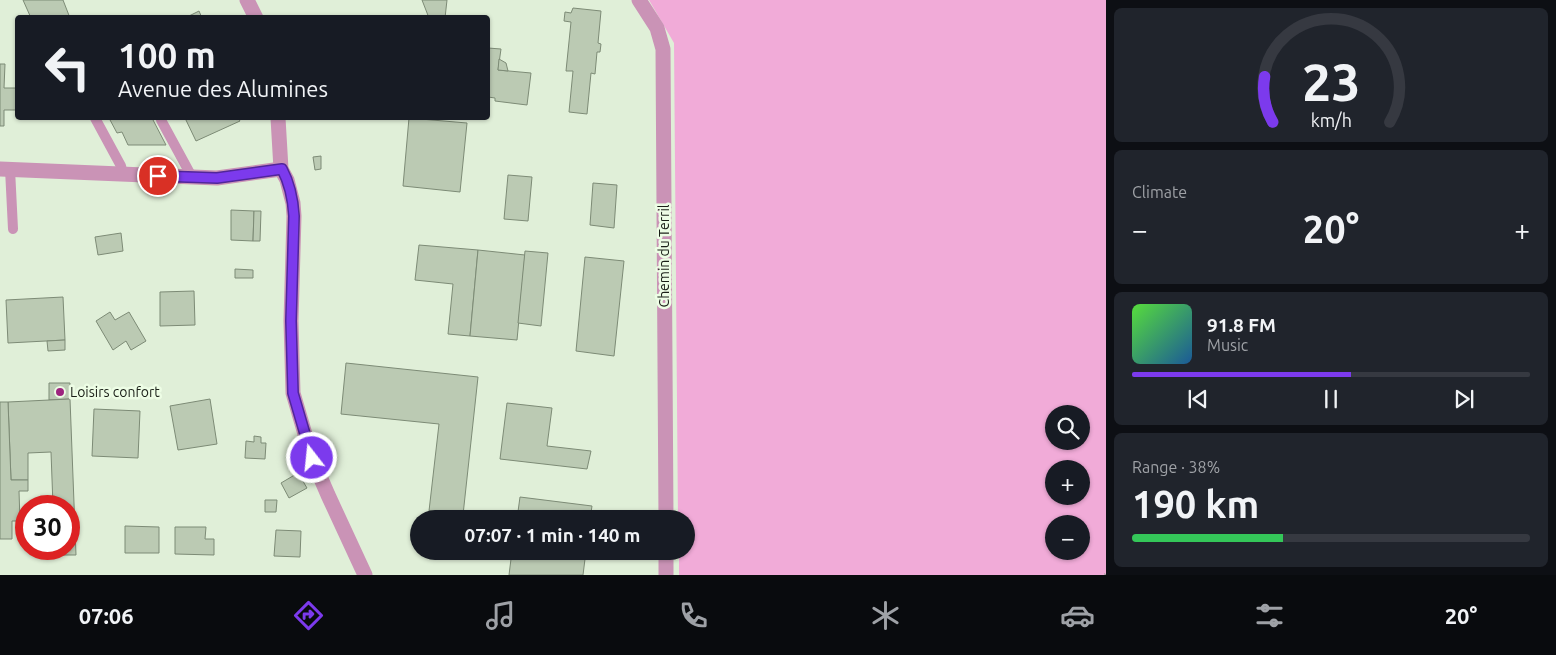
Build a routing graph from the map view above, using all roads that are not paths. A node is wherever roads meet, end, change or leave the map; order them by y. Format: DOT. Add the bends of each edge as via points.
graph roads {
  1 [pos="248,0"];
  2 [pos="639,0"];
  3 [pos="255,15"];
  4 [pos="96,120"];
  5 [pos="161,120"];
  6 [pos="278,120"];
  7 [pos="5,169"];
  8 [pos="282,169"];
  9 [pos="123,174"];
  10 [pos="192,177"];
  11 [pos="13,229"];
  12 [pos="666,510"];
  13 [pos="666,560"];
  14 [pos="366,575"];
  15 [pos="666,575"];
  1 -- 3 [label="street"];
  2 -- 12 [label="street, Chemin du Terril" via="657,28 663,49"];
  4 -- 9 [label="lane"];
  5 -- 10 [label="lane"];
  6 -- 8 [label="street"];
  7 -- 9 [label="street"];
  7 -- 11 [label="lane"];
  8 -- 10 [label="street" via="217,178"];
  8 -- 14 [label="street" via="294,216 293,393 312,458"];
  9 -- 10 [label="street"];
  13 -- 15 [label="street"];
}
